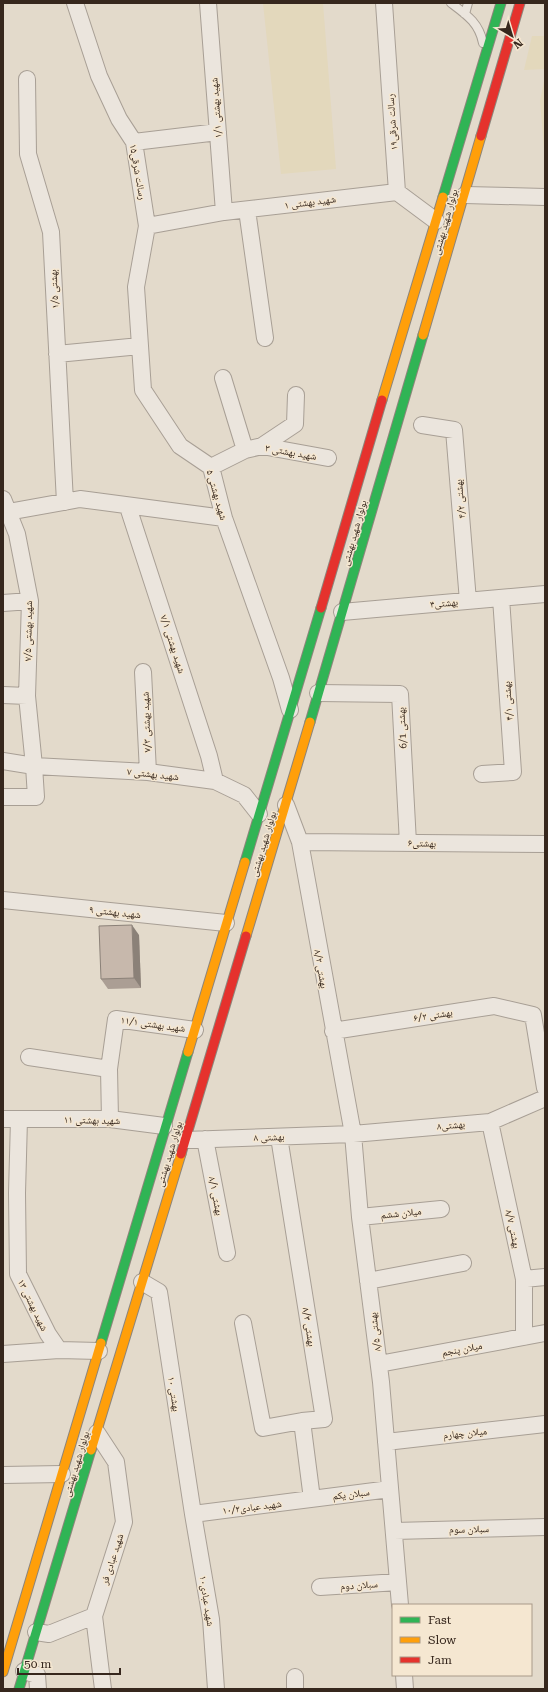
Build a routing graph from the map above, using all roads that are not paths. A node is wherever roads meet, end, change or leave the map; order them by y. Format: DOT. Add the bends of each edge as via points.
graph roads {
  1 [pos="75,3"];
  2 [pos="208,3"];
  3 [pos="384,3"];
  4 [pos="468,3"];
  5 [pos="501,3"];
  6 [pos="520,3"];
  7 [pos="457,6"];
  8 [pos="486,54"];
  9 [pos="27,79"];
  10 [pos="218,132"];
  11 [pos="134,142"];
  12 [pos="396,192"];
  13 [pos="465,195"];
  14 [pos="545,197"];
  15 [pos="247,210"];
  16 [pos="224,212"];
  17 [pos="436,221"];
  18 [pos="147,226"];
  19 [pos="413,299"];
  20 [pos="432,306"];
  21 [pos="265,338"];
  22 [pos="140,346"];
  23 [pos="57,354"];
  24 [pos="223,378"];
  25 [pos="296,395"];
  26 [pos="422,425"];
  27 [pos="262,446"];
  28 [pos="244,450"];
  29 [pos="328,458"];
  30 [pos="211,467"];
  31 [pos="65,502"];
  32 [pos="6,506"];
  33 [pos="128,507"];
  34 [pos="224,518"];
  35 [pos="545,594"];
  36 [pos="501,598"];
  37 [pos="468,600"];
  38 [pos="30,601"];
  39 [pos="3,603"];
  40 [pos="342,612"];
  41 [pos="143,672"];
  42 [pos="318,693"];
  43 [pos="3,695"];
  44 [pos="27,696"];
  45 [pos="290,710"];
  46 [pos="3,761"];
  47 [pos="34,766"];
  48 [pos="148,772"];
  49 [pos="482,774"];
  50 [pos="215,781"];
  51 [pos="3,797"];
  52 [pos="286,805"];
  53 [pos="259,814"];
  54 [pos="300,842"];
  55 [pos="408,843"];
  56 [pos="545,844"];
  57 [pos="3,900"];
  58 [pos="226,923"];
  59 [pos="195,1030"];
  60 [pos="332,1031"];
  61 [pos="29,1057"];
  62 [pos="109,1069"];
  63 [pos="545,1088"];
  64 [pos="545,1098"];
  65 [pos="3,1119"];
  66 [pos="19,1119"];
  67 [pos="110,1119"];
  68 [pos="490,1122"];
  69 [pos="164,1126"];
  70 [pos="353,1134"];
  71 [pos="279,1137"];
  72 [pos="205,1139"];
  73 [pos="185,1140"];
  74 [pos="10,1193"];
  75 [pos="441,1209"];
  76 [pos="360,1217"];
  77 [pos="227,1253"];
  78 [pos="464,1263"];
  79 [pos="10,1274"];
  80 [pos="545,1277"];
  81 [pos="524,1279"];
  82 [pos="368,1281"];
  83 [pos="142,1282"];
  84 [pos="243,1324"];
  85 [pos="545,1333"];
  86 [pos="524,1337"];
  87 [pos="59,1350"];
  88 [pos="99,1351"];
  89 [pos="3,1354"];
  90 [pos="378,1364"];
  91 [pos="302,1421"];
  92 [pos="545,1424"];
  93 [pos="97,1433"];
  94 [pos="386,1442"];
  95 [pos="62,1474"];
  96 [pos="3,1475"];
  97 [pos="390,1489"];
  98 [pos="312,1499"];
  99 [pos="193,1514"];
  100 [pos="545,1527"];
  101 [pos="394,1531"];
  102 [pos="398,1582"];
  103 [pos="320,1588"];
  104 [pos="400,1604"];
  105 [pos="94,1616"];
  106 [pos="10,1628"];
  107 [pos="36,1632"];
  108 [pos="24,1671"];
  109 [pos="3,1672"];
  110 [pos="404,1676"];
  111 [pos="19,1689"];
  112 [pos="38,1689"];
  113 [pos="103,1689"];
  114 [pos="216,1689"];
  115 [pos="405,1689"];
  1 -- 11 [label="street, رسالت شرقی۱۵" via="99,76 119,118"];
  2 -- 10 [label="street, شهید بهشتی ۱/۱"];
  3 -- 12 [label="street, رسالت شرقی۱۹"];
  4 -- 7 [label="lane"];
  5 -- 8 [label="main road, بولوار شهید بهشتی"];
  6 -- 13 [label="main road, بولوار شهید بهشتی"];
  7 -- 8 [label="lane" via="472,19 481,32"];
  8 -- 17 [label="main road, بولوار شهید بهشتی"];
  9 -- 23 [label="street, بهشتی ۱/۵" via="28,154 51,232"];
  10 -- 11 [label="street"];
  10 -- 16 [label="street, شهید بهشتی ۱/۱"];
  11 -- 18 [label="street, رسالت شرقی۱۵"];
  12 -- 15 [label="street, شهید بهشتی ۱"];
  12 -- 17 [label="street"];
  13 -- 14 [label="street"];
  13 -- 20 [label="main road, بولوار شهید بهشتی"];
  15 -- 16 [label="street, شهید بهشتی ۱"];
  15 -- 21 [label="street"];
  16 -- 18 [label="street"];
  17 -- 19 [label="main road, بولوار شهید بهشتی"];
  18 -- 22 [label="street, شهید بهشتی ۵" via="136,287"];
  19 -- 20 [label="main road"];
  19 -- 45 [label="main road, بولوار شهید بهشتی"];
  20 -- 40 [label="main road, بولوار شهید بهشتی"];
  22 -- 23 [label="street"];
  22 -- 30 [label="street, شهید بهشتی ۵" via="143,390 180,446"];
  23 -- 31 [label="street, بهشتی ۱/۵"];
  24 -- 28 [label="street"];
  25 -- 27 [label="street" via="295,424"];
  26 -- 37 [label="street, بهشتی ۴/۲" via="454,430"];
  27 -- 28 [label="street, شهید بهشتی ۳"];
  27 -- 29 [label="street, شهید بهشتی ۳"];
  28 -- 30 [label="street, شهید بهشتی ۳"];
  30 -- 34 [label="street, شهید بهشتی ۵"];
  31 -- 32 [label="street"];
  31 -- 33 [label="street" via="80,499"];
  32 -- 38 [label="street, شهید بهشتی ۷/۵" via="17,534"];
  33 -- 34 [label="street"];
  33 -- 50 [label="street, شهید بهشتی ۷/۱" via="207,748"];
  34 -- 45 [label="street, شهید بهشتی ۵"];
  35 -- 36 [label="street, بهشتی۴"];
  36 -- 37 [label="street, بهشتی۴"];
  36 -- 49 [label="street, بهشتی ۴/۱" via="513,772"];
  37 -- 40 [label="street, بهشتی۴"];
  38 -- 39 [label="street"];
  38 -- 44 [label="street, شهید بهشتی ۷/۵"];
  40 -- 42 [label="main road, بولوار شهید بهشتی"];
  41 -- 48 [label="street, شهید بهشتی ۷/۳"];
  42 -- 52 [label="main road, بولوار شهید بهشتی"];
  42 -- 55 [label="street, بهشتی 6/1" via="400,694"];
  43 -- 44 [label="street"];
  44 -- 47 [label="street, شهید بهشتی ۷/۵"];
  45 -- 53 [label="main road, بولوار شهید بهشتی"];
  46 -- 47 [label="street, شهید بهشتی ۷"];
  47 -- 48 [label="street, شهید بهشتی ۷"];
  47 -- 51 [label="street, شهید بهشتی ۷/۵" via="36,797"];
  48 -- 50 [label="street, شهید بهشتی ۷"];
  50 -- 53 [label="street, شهید بهشتی ۷" via="244,795"];
  52 -- 54 [label="street, بهشتی ۸/۲"];
  52 -- 73 [label="main road, بولوار شهید بهشتی"];
  53 -- 58 [label="main road, بولوار شهید بهشتی"];
  54 -- 55 [label="street, بهشتی۶"];
  54 -- 60 [label="street, بهشتی ۸/۲"];
  55 -- 56 [label="street, بهشتی۶"];
  57 -- 58 [label="street, شهید بهشتی ۹"];
  58 -- 59 [label="main road, بولوار شهید بهشتی"];
  59 -- 62 [label="street, شهید بهشتی ۱۱/۱" via="116,1019"];
  59 -- 69 [label="main road, بولوار شهید بهشتی"];
  60 -- 63 [label="street, بهشتی ۶/۲" via="494,1006 532,1015"];
  60 -- 70 [label="street, بهشتی ۸/۲"];
  61 -- 62 [label="street"];
  62 -- 67 [label="street, شهید بهشتی ۱۱/۱"];
  64 -- 68 [label="street, بهشتی۸"];
  65 -- 66 [label="street, شهید بهشتی ۱۱"];
  66 -- 67 [label="street, شهید بهشتی ۱۱"];
  66 -- 74 [label="street, شهید بهشتی ۱۳"];
  67 -- 69 [label="street, شهید بهشتی ۱۱"];
  68 -- 70 [label="street, بهشتی۸"];
  68 -- 81 [label="street, بهشتی ۸/۷"];
  69 -- 88 [label="main road, بولوار شهید بهشتی"];
  70 -- 71 [label="street, ۸ بهشتی"];
  70 -- 76 [label="street, بهشتی ۸/۵"];
  71 -- 72 [label="street, ۸ بهشتی"];
  71 -- 91 [label="street, بهشتی ۸/۳" via="324,1419"];
  72 -- 73 [label="street, ۸ بهشتی"];
  72 -- 77 [label="street, بهشتی ۸/۱"];
  73 -- 83 [label="main road, بولوار شهید بهشتی"];
  74 -- 79 [label="street, شهید بهشتی ۱۳"];
  75 -- 76 [label="street, میلان ششم"];
  76 -- 82 [label="street, بهشتی ۸/۵"];
  78 -- 82 [label="street"];
  79 -- 87 [label="street, شهید بهشتی ۱۳"];
  80 -- 81 [label="street"];
  81 -- 86 [label="street, بهشتی ۸/۷"];
  82 -- 90 [label="street, بهشتی ۸/۵"];
  83 -- 93 [label="main road, بولوار شهید بهشتی"];
  83 -- 99 [label="street, بهشتی ۱۰" via="159,1292"];
  84 -- 91 [label="street" via="263,1428"];
  85 -- 86 [label="street, میلان پنجم"];
  86 -- 90 [label="street, میلان پنجم"];
  87 -- 88 [label="street"];
  87 -- 89 [label="street"];
  88 -- 95 [label="main road, بولوار شهید بهشتی"];
  90 -- 94 [label="street, بهشتی ۸/۵"];
  91 -- 98 [label="street"];
  92 -- 94 [label="street, میلان چهارم"];
  93 -- 105 [label="street, شهید عبادی فر" via="116,1462 124,1522"];
  93 -- 107 [label="main road, بولوار شهید بهشتی"];
  94 -- 97 [label="street, بهشتی ۸/۵"];
  95 -- 96 [label="street"];
  95 -- 106 [label="main road, بولوار شهید بهشتی"];
  97 -- 98 [label="street, سبلان یکم"];
  97 -- 101 [label="street, بهشتی ۸/۵"];
  98 -- 99 [label="street, شهید عبادی۱۰/۲"];
  99 -- 114 [label="street, شهید عبادی۱۰" via="211,1619"];
  100 -- 101 [label="street, سبلان سوم"];
  101 -- 102 [label="street, بهشتی ۸/۵"];
  102 -- 103 [label="street, سبلان دوم"];
  102 -- 104 [label="street, بهشتی ۸/۵"];
  105 -- 107 [label="street" via="50,1634"];
  105 -- 113 [label="street, شهید عبادی فر"];
  106 -- 109 [label="main road, بولوار شهید بهشتی"];
  107 -- 108 [label="main road, بولوار شهید بهشتی"];
  108 -- 111 [label="main road, بولوار شهید بهشتی"];
  108 -- 112 [label="street" via="37,1675"];
  110 -- 115 [label="street"];
}
